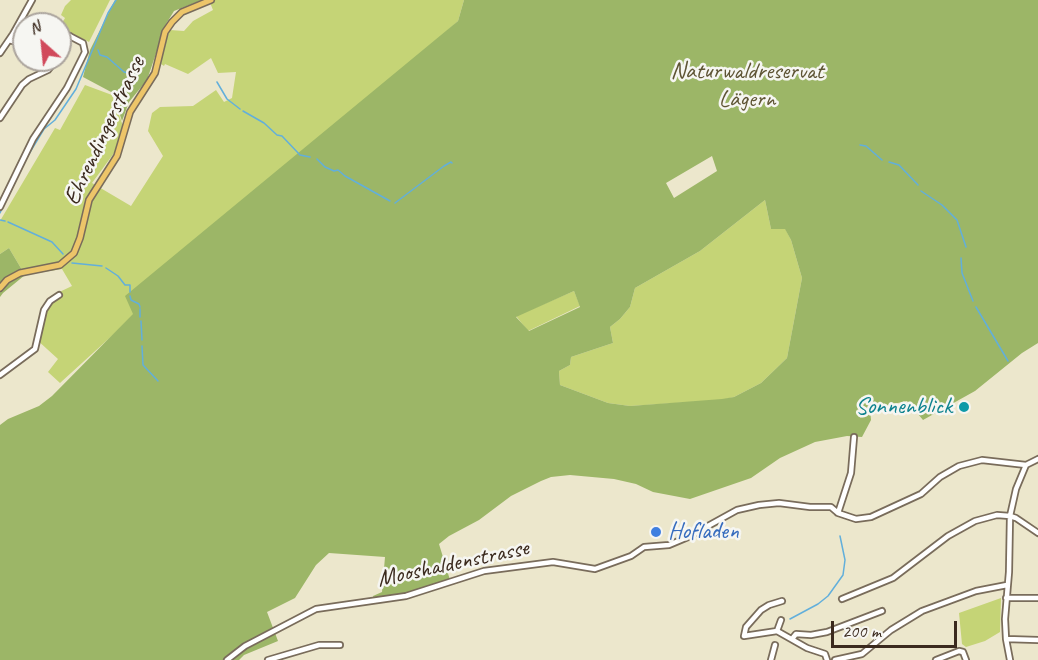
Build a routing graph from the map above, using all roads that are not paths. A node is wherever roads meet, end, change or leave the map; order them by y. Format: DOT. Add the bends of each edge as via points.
graph roads {
  1 [pos="32,0"];
  2 [pos="212,0"];
  3 [pos="72,37"];
  4 [pos="9,40"];
  5 [pos="12,41"];
  6 [pos="0,53"];
  7 [pos="44,72"];
  8 [pos="0,118"];
  9 [pos="0,206"];
  10 [pos="0,288"];
  11 [pos="59,295"];
  12 [pos="0,375"];
  13 [pos="854,437"];
  14 [pos="1038,459"];
  15 [pos="1026,465"];
  16 [pos="838,513"];
  17 [pos="1010,516"];
  18 [pos="1038,533"];
  19 [pos="1007,585"];
  20 [pos="1006,598"];
  21 [pos="1038,598"];
  22 [pos="842,600"];
  23 [pos="782,601"];
  24 [pos="882,611"];
  25 [pos="781,620"];
  26 [pos="777,631"];
  27 [pos="792,639"];
  28 [pos="1006,639"];
  29 [pos="1038,640"];
  30 [pos="340,645"];
  31 [pos="775,645"];
  32 [pos="227,660"];
  33 [pos="268,660"];
  34 [pos="771,660"];
  35 [pos="827,660"];
  36 [pos="835,660"];
  37 [pos="936,660"];
  38 [pos="966,660"];
  39 [pos="1010,660"];
  1 -- 4 [label="street"];
  2 -- 10 [label="main road, Ehrendingerstrasse" via="183,12 165,32 154,72 130,112 117,156 89,200 74,253 60,265 20,273"];
  3 -- 9 [label="street" via="86,48 82,60 33,139"];
  4 -- 5 [label="street"];
  4 -- 6 [label="street"];
  7 -- 8 [label="street" via="22,85"];
  11 -- 12 [label="street" via="44,310 35,349"];
  13 -- 16 [label="street" via="851,473"];
  14 -- 15 [label="street"];
  15 -- 16 [label="street, Mooshaldenstrasse" via="994,460 970,462 887,511 856,519"];
  15 -- 17 [label="street"];
  16 -- 32 [label="street, Mooshaldenstrasse" via="831,507 759,505 737,510 669,545 644,547 595,570 552,562 484,570 406,596 316,609 245,646"];
  17 -- 18 [label="street"];
  17 -- 19 [label="street"];
  17 -- 22 [label="street" via="975,521 893,578"];
  19 -- 20 [label="street"];
  19 -- 36 [label="street" via="973,592 922,611 862,654"];
  20 -- 21 [label="street"];
  20 -- 28 [label="street"];
  23 -- 26 [label="street" via="760,610 744,636"];
  24 -- 27 [label="street" via="827,632 800,633"];
  25 -- 26 [label="street"];
  26 -- 27 [label="street"];
  27 -- 35 [label="street" via="825,654"];
  28 -- 29 [label="street"];
  28 -- 39 [label="street"];
  30 -- 33 [label="street" via="320,645"];
  31 -- 34 [label="street"];
  37 -- 38 [label="street" via="959,651"];
}
